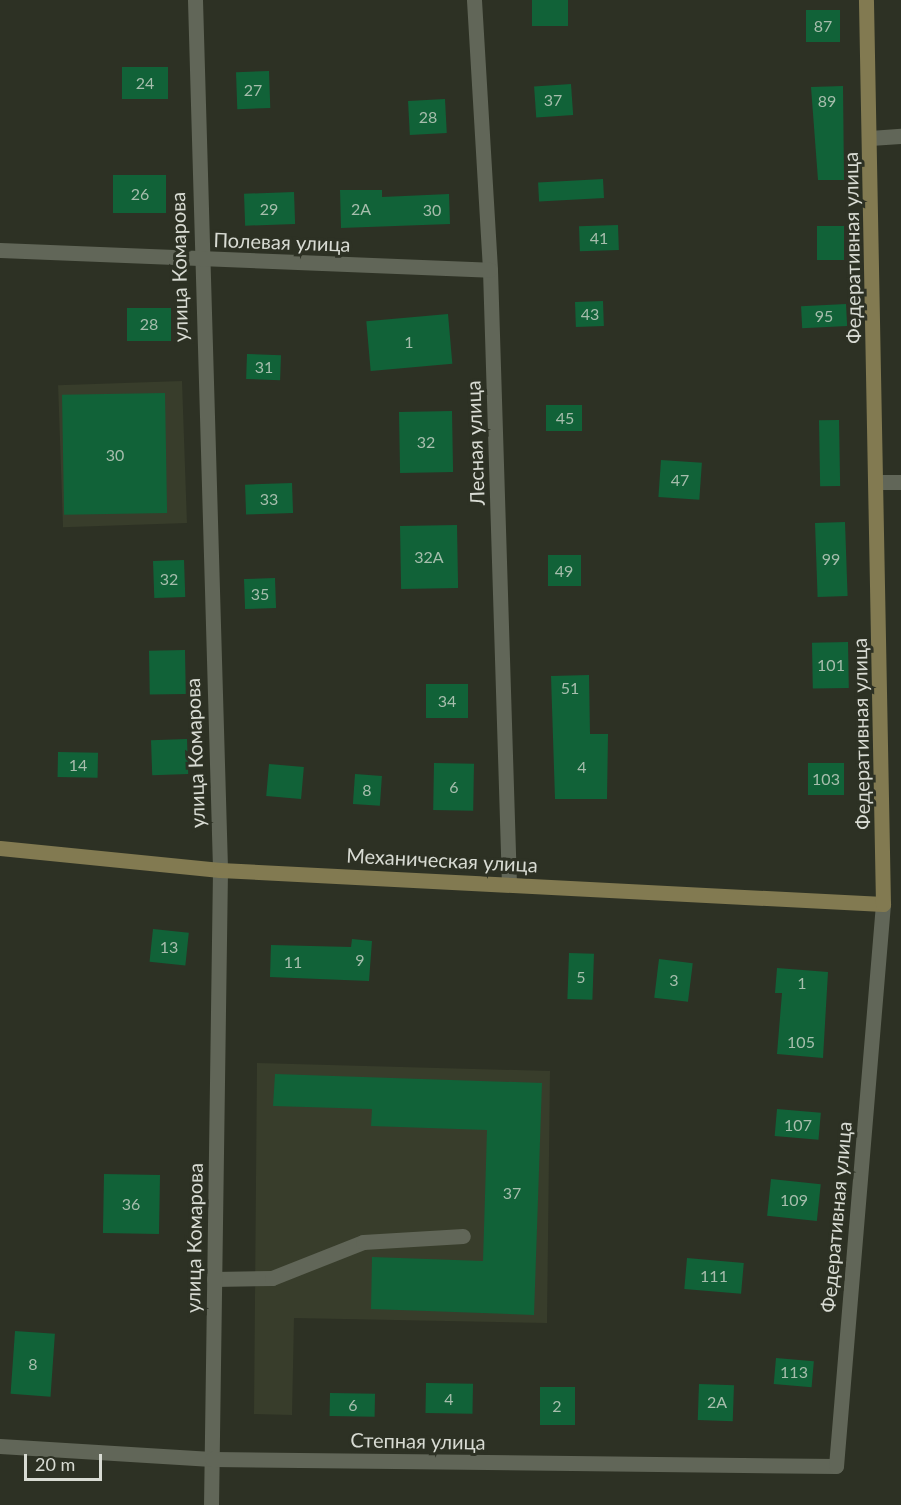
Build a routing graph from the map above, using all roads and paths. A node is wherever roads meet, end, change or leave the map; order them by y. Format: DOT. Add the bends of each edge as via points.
graph roads {
  1 [pos="195,0"];
  2 [pos="474,0"];
  3 [pos="866,0"];
  4 [pos="901,136"];
  5 [pos="870,138"];
  6 [pos="0,250"];
  7 [pos="199,261"];
  8 [pos="490,270"];
  9 [pos="879,482"];
  10 [pos="901,482"];
  11 [pos="0,849"];
  12 [pos="220,870"];
  13 [pos="509,884"];
  14 [pos="883,904"];
  15 [pos="463,1236"];
  16 [pos="214,1279"];
  17 [pos="0,1446"];
  18 [pos="212,1459"];
  19 [pos="836,1466"];
  20 [pos="211,1505"];
  1 -- 7 [label="street, улица Комарова"];
  2 -- 8 [label="street, Лесная улица"];
  3 -- 5 [label="street, Федеративная улица"];
  4 -- 5 [label="street"];
  5 -- 9 [label="street, Федеративная улица"];
  6 -- 7 [label="street, Полевая улица"];
  7 -- 8 [label="street, Полевая улица"];
  7 -- 12 [label="street, улица Комарова"];
  8 -- 13 [label="street, Лесная улица"];
  9 -- 10 [label="street"];
  9 -- 14 [label="street, Федеративная улица"];
  11 -- 12 [label="street, Механическая улица"];
  12 -- 13 [label="street, Механическая улица"];
  12 -- 16 [label="street, улица Комарова"];
  13 -- 14 [label="street, Механическая улица"];
  14 -- 19 [label="street, Федеративная улица"];
  15 -- 16 [label="street" via="363,1242 272,1278"];
  16 -- 18 [label="street, улица Комарова"];
  17 -- 18 [label="street, Степная улица"];
  18 -- 19 [label="street, Степная улица"];
  18 -- 20 [label="street, улица Комарова"];
}
